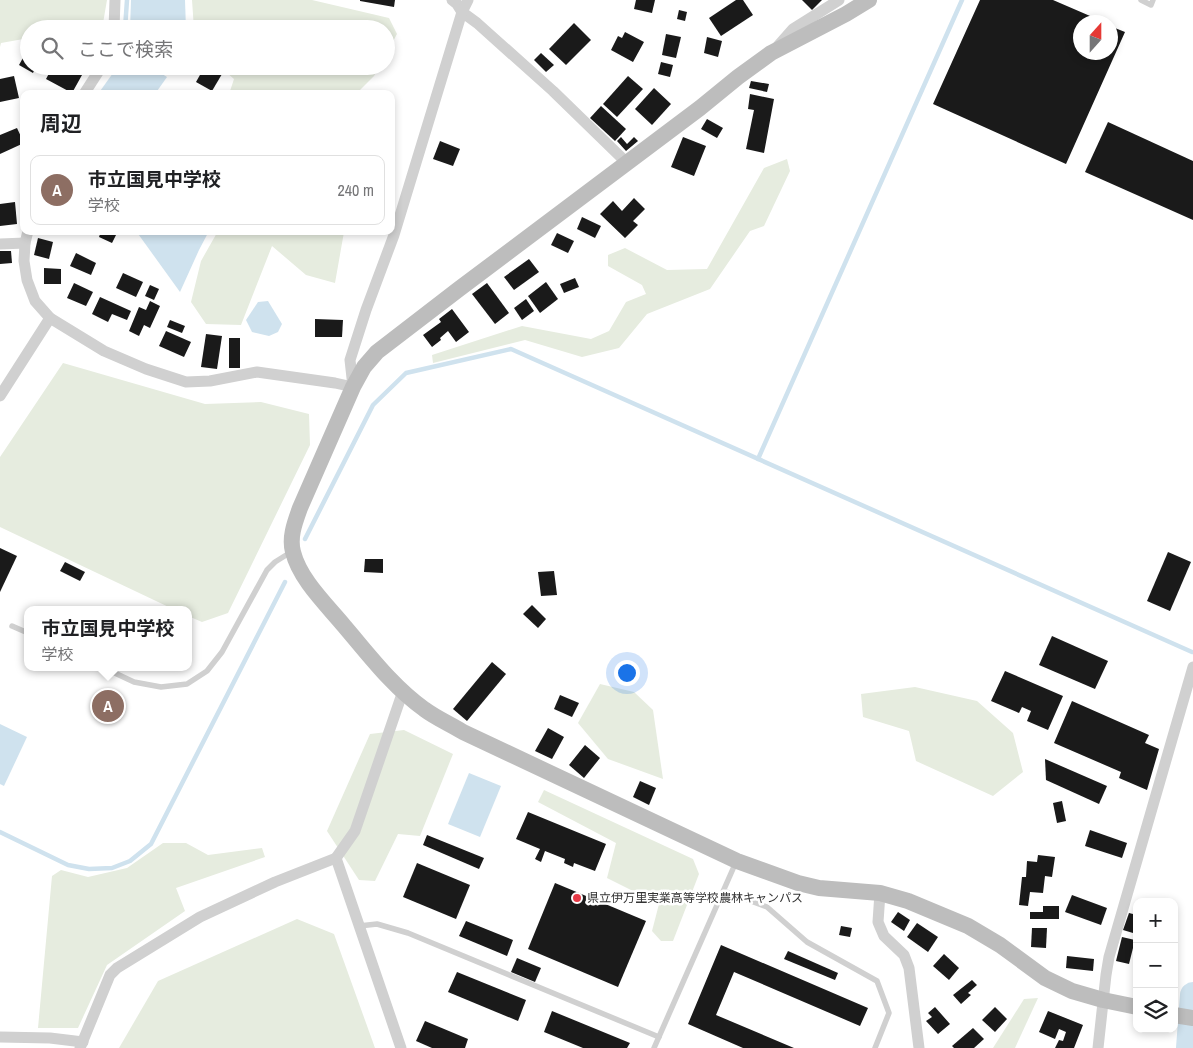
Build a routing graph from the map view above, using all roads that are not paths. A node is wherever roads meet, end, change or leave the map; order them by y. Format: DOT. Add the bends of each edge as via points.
graph roads {
  1 [pos="115,0"];
  2 [pos="452,0"];
  3 [pos="468,0"];
  4 [pos="839,0"];
  5 [pos="869,0"];
  6 [pos="1141,0"];
  7 [pos="1153,0"];
  8 [pos="462,12"];
  9 [pos="114,20"];
  10 [pos="771,53"];
  11 [pos="96,75"];
  12 [pos="87,90"];
  13 [pos="627,163"];
  14 [pos="395,232"];
  15 [pos="394,235"];
  16 [pos="27,237"];
  17 [pos="0,244"];
  18 [pos="50,318"];
  19 [pos="353,387"];
  20 [pos="0,396"];
  21 [pos="293,551"];
  22 [pos="12,626"];
  23 [pos="24,631"];
  24 [pos="1193,667"];
  25 [pos="111,671"];
  26 [pos="403,691"];
  27 [pos="336,858"];
  28 [pos="737,861"];
  29 [pos="724,891"];
  30 [pos="880,893"];
  31 [pos="359,926"];
  32 [pos="1103,1000"];
  33 [pos="1133,1007"];
  34 [pos="1178,1016"];
  35 [pos="1193,1018"];
  36 [pos="0,1037"];
  37 [pos="659,1037"];
  38 [pos="82,1045"];
  39 [pos="401,1048"];
  40 [pos="654,1048"];
  41 [pos="875,1048"];
  42 [pos="919,1048"];
  43 [pos="1098,1048"];
  1 -- 9 [label="street"];
  2 -- 8 [label="street"];
  3 -- 8 [label="street"];
  4 -- 10 [label="street" via="793,29"];
  5 -- 10 [label="street"];
  6 -- 7 [label="lane" via="1151,5"];
  8 -- 13 [label="street" via="553,91"];
  8 -- 14 [label="street"];
  10 -- 13 [label="street"];
  11 -- 12 [label="street"];
  13 -- 19 [label="street" via="377,352"];
  15 -- 19 [label="street" via="350,360"];
  16 -- 17 [label="street"];
  16 -- 18 [label="street" via="24,261 27,280 36,301"];
  18 -- 19 [label="street" via="104,351 186,382 257,372"];
  18 -- 20 [label="street"];
  19 -- 21 [label="street" via="294,524"];
  21 -- 25 [label="lane" via="267,570 222,652 207,671 187,684 161,687 134,682"];
  21 -- 26 [label="street" via="311,586"];
  22 -- 23 [label="lane"];
  24 -- 32 [label="street" via="1109,957"];
  26 -- 27 [label="street" via="355,831"];
  26 -- 28 [label="street" via="424,709 463,732"];
  27 -- 31 [label="street"];
  27 -- 38 [label="street" via="200,917 117,968 110,974"];
  28 -- 29 [label="lane"];
  28 -- 30 [label="street" via="812,887"];
  29 -- 37 [label="lane"];
  29 -- 41 [label="lane" via="766,907 807,942 877,980 889,1013"];
  30 -- 32 [label="street" via="968,926 1045,978 1072,991"];
  30 -- 42 [label="street" via="878,922 884,936 904,955 909,968"];
  31 -- 37 [label="lane" via="390,926"];
  31 -- 39 [label="street"];
  32 -- 33 [label="street"];
  32 -- 43 [label="street"];
  34 -- 35 [label="street"];
  36 -- 38 [label="street" via="50,1038"];
  37 -- 40 [label="lane"];
}
